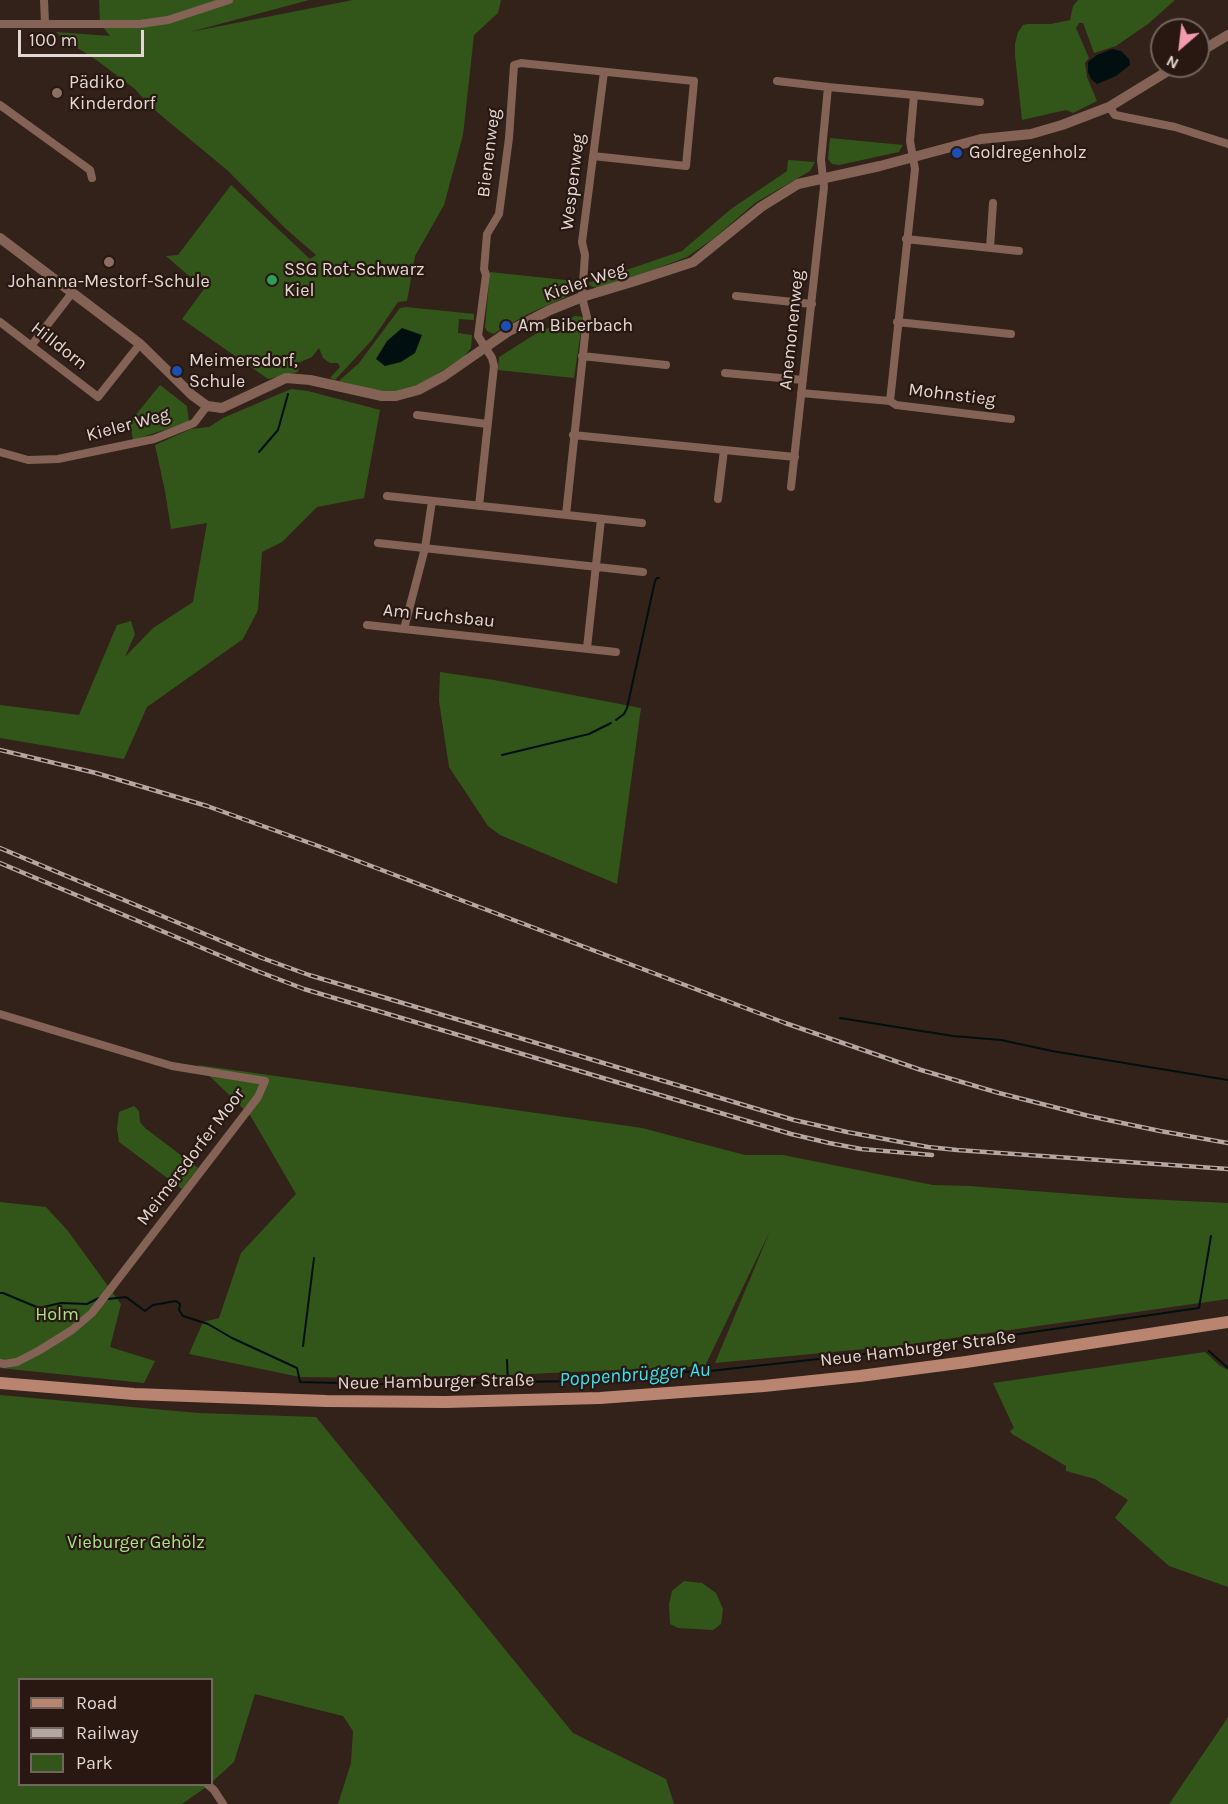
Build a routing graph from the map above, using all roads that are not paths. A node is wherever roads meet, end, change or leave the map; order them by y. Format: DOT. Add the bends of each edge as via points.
graph roads {
  1 [pos="44,0"];
  2 [pos="229,0"];
  3 [pos="45,23"];
  4 [pos="0,24"];
  5 [pos="1228,35"];
  6 [pos="1210,46"];
  7 [pos="604,72"];
  8 [pos="1156,78"];
  9 [pos="777,81"];
  10 [pos="828,87"];
  11 [pos="914,95"];
  12 [pos="980,102"];
  13 [pos="0,105"];
  14 [pos="1109,107"];
  15 [pos="1228,144"];
  16 [pos="593,156"];
  17 [pos="912,157"];
  18 [pos="822,177"];
  19 [pos="93,178"];
  20 [pos="993,203"];
  21 [pos="0,238"];
  22 [pos="906,239"];
  23 [pos="990,248"];
  24 [pos="1019,251"];
  25 [pos="72,293"];
  26 [pos="736,296"];
  27 [pos="582,297"];
  28 [pos="812,304"];
  29 [pos="0,322"];
  30 [pos="897,322"];
  31 [pos="1011,334"];
  32 [pos="140,344"];
  33 [pos="31,346"];
  34 [pos="486,347"];
  35 [pos="582,356"];
  36 [pos="666,365"];
  37 [pos="725,372"];
  38 [pos="803,380"];
  39 [pos="801,393"];
  40 [pos="890,401"];
  41 [pos="207,406"];
  42 [pos="417,416"];
  43 [pos="1011,418"];
  44 [pos="488,424"];
  45 [pos="573,435"];
  46 [pos="724,450"];
  47 [pos="0,453"];
  48 [pos="795,457"];
  49 [pos="791,487"];
  50 [pos="387,496"];
  51 [pos="718,499"];
  52 [pos="432,501"];
  53 [pos="479,506"];
  54 [pos="566,515"];
  55 [pos="601,519"];
  56 [pos="642,523"];
  57 [pos="378,543"];
  58 [pos="425,548"];
  59 [pos="596,567"];
  60 [pos="643,572"];
  61 [pos="367,625"];
  62 [pos="404,629"];
  63 [pos="587,648"];
  64 [pos="616,652"];
  65 [pos="0,1014"];
  66 [pos="1228,1322"];
  67 [pos="0,1363"];
  68 [pos="0,1383"];
  69 [pos="208,1786"];
  70 [pos="223,1804"];
  1 -- 3 [label="street"];
  2 -- 3 [label="street" via="168,20 141,24"];
  3 -- 4 [label="street"];
  5 -- 6 [label="street"];
  7 -- 16 [label="street, Wespenweg"];
  7 -- 16 [label="street" via="694,81 686,166"];
  7 -- 34 [label="street, Bienenweg" via="514,65 499,214 487,234 478,336"];
  8 -- 14 [label="street, Kieler Weg"];
  9 -- 10 [label="street"];
  10 -- 11 [label="street"];
  10 -- 18 [label="street, Anemonenweg" via="820,160"];
  11 -- 12 [label="street"];
  11 -- 17 [label="street"];
  13 -- 19 [label="street" via="90,170"];
  14 -- 15 [label="street" via="1115,115 1175,127"];
  14 -- 17 [label="street, Kieler Weg" via="1031,134 981,140"];
  16 -- 27 [label="street, Wespenweg" via="582,242"];
  17 -- 18 [label="street, Kieler Weg"];
  17 -- 22 [label="street" via="915,169"];
  18 -- 27 [label="street, Kieler Weg" via="798,184 761,207 693,261"];
  18 -- 28 [label="street, Anemonenweg"];
  20 -- 23 [label="street"];
  21 -- 25 [label="street"];
  22 -- 23 [label="street"];
  22 -- 30 [label="street"];
  23 -- 24 [label="street"];
  25 -- 32 [label="street"];
  25 -- 33 [label="street"];
  26 -- 28 [label="street"];
  27 -- 34 [label="street, Kieler Weg" via="509,331"];
  27 -- 35 [label="street" via="587,317"];
  28 -- 38 [label="street, Anemonenweg"];
  29 -- 33 [label="street, Hilldorn"];
  30 -- 31 [label="street"];
  30 -- 40 [label="street"];
  32 -- 33 [label="street, Hilldorn" via="98,397"];
  32 -- 41 [label="street"];
  34 -- 41 [label="street, Kieler Weg" via="444,376 396,396 286,378 222,408"];
  34 -- 44 [label="street, Bienenweg" via="494,366"];
  35 -- 36 [label="street"];
  35 -- 45 [label="street"];
  37 -- 38 [label="street"];
  38 -- 39 [label="street, Anemonenweg"];
  39 -- 40 [label="street, Mohnstieg"];
  39 -- 48 [label="street, Anemonenweg"];
  40 -- 43 [label="street, Mohnstieg" via="896,405"];
  41 -- 47 [label="street, Kieler Weg" via="194,423 154,439 58,459 28,460"];
  42 -- 44 [label="street"];
  44 -- 53 [label="street, Bienenweg"];
  45 -- 46 [label="street"];
  45 -- 54 [label="street"];
  46 -- 48 [label="street"];
  46 -- 51 [label="street"];
  48 -- 49 [label="street, Anemonenweg"];
  50 -- 52 [label="street"];
  52 -- 53 [label="street"];
  52 -- 58 [label="street"];
  53 -- 54 [label="street"];
  54 -- 55 [label="street"];
  55 -- 56 [label="street"];
  55 -- 59 [label="street"];
  57 -- 58 [label="street"];
  58 -- 59 [label="street"];
  58 -- 62 [label="street"];
  59 -- 60 [label="street"];
  59 -- 63 [label="street"];
  61 -- 62 [label="street, Am Fuchsbau"];
  62 -- 63 [label="street, Am Fuchsbau"];
  63 -- 64 [label="street, Am Fuchsbau"];
  65 -- 67 [label="street, Meimersdorfer Moor" via="172,1066 265,1081 258,1097 92,1313 40,1350 17,1362"];
  66 -- 68 [label="main road, Neue Hamburger Straße" via="860,1376 600,1398 326,1401 134,1394"];
  69 -- 70 [label="street"];
}
